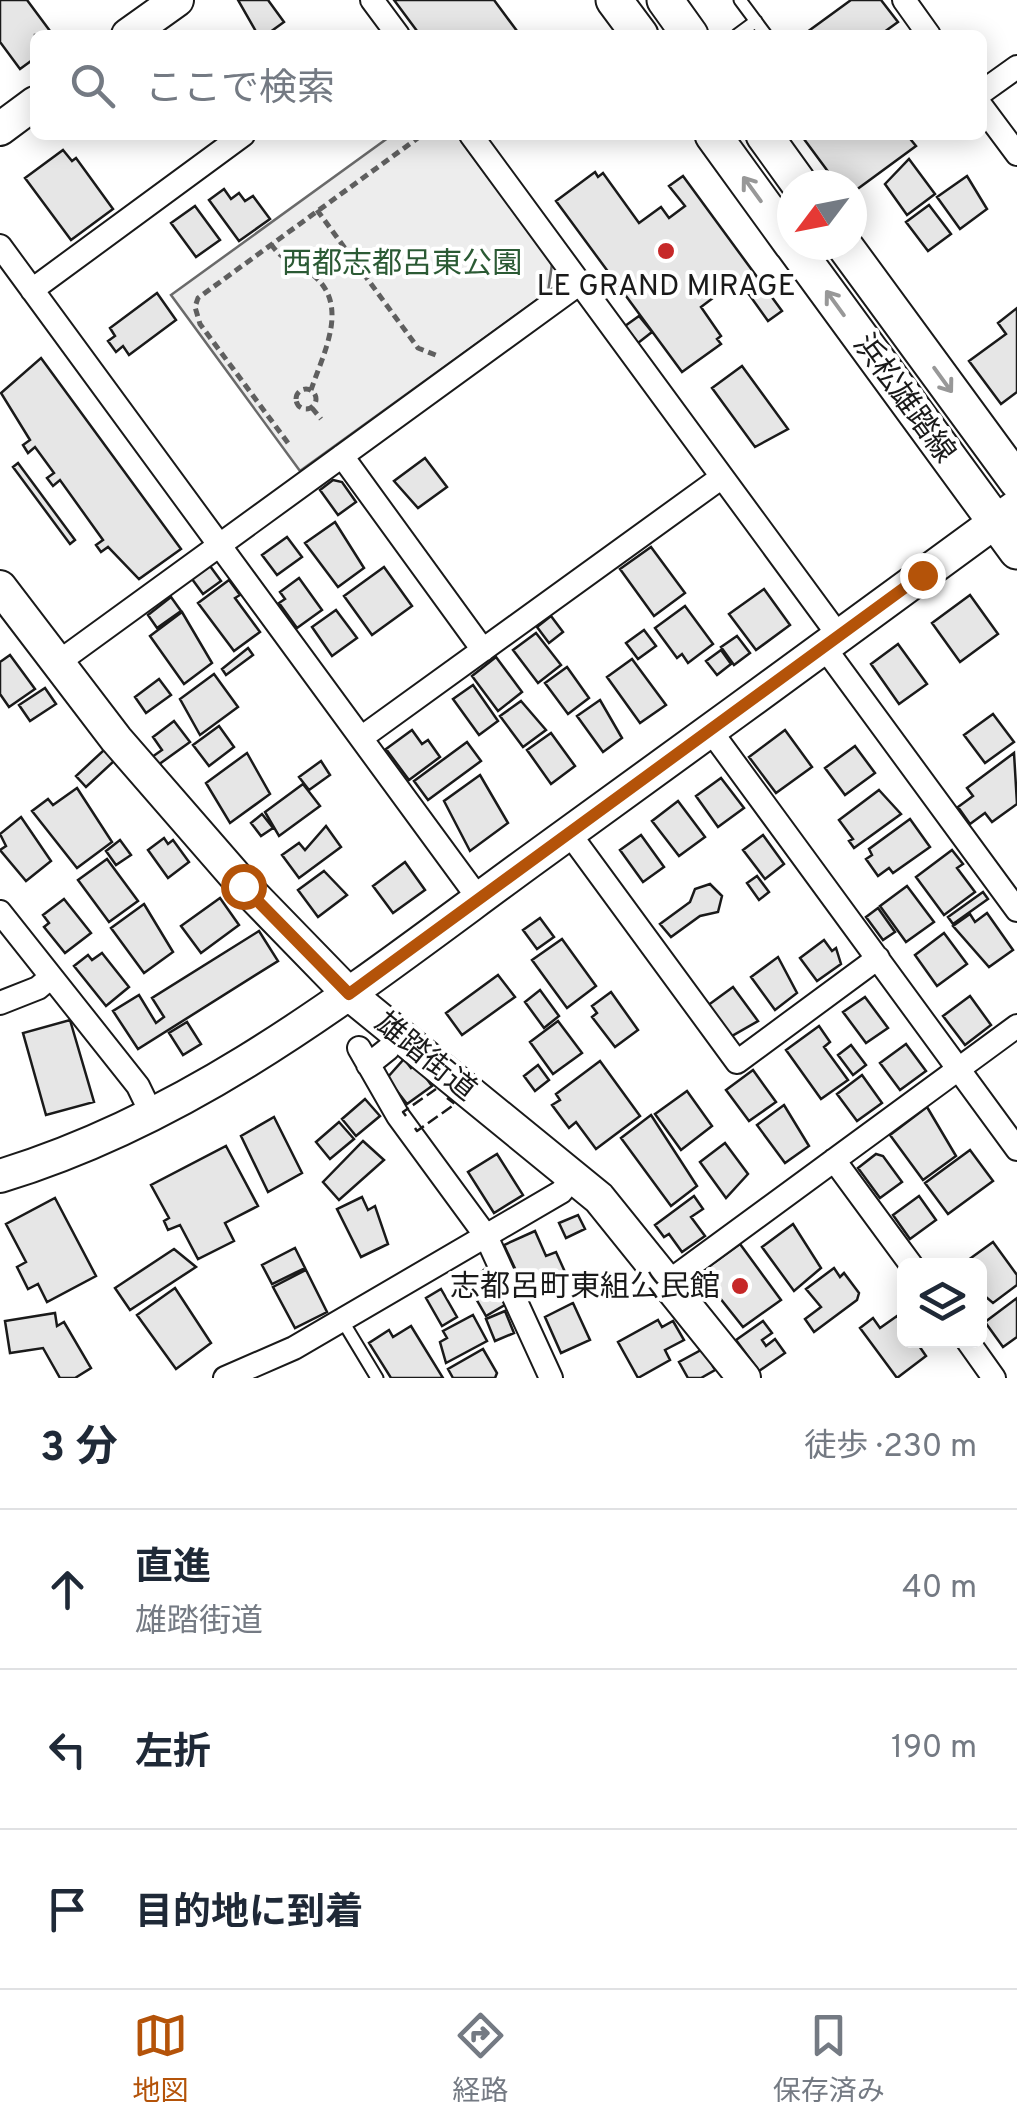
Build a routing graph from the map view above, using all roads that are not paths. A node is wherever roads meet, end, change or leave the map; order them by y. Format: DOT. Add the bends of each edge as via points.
graph roads {
  1 [pos="176,0"];
  2 [pos="372,0"];
  3 [pos="614,0"];
  4 [pos="665,0"];
  5 [pos="740,0"];
  6 [pos="904,0"];
  7 [pos="756,22"];
  8 [pos="135,30"];
  9 [pos="388,30"];
  10 [pos="636,30"];
  11 [pos="686,30"];
  12 [pos="744,30"];
  13 [pos="762,30"];
  14 [pos="926,30"];
  15 [pos="1017,67"];
  16 [pos="987,88"];
  17 [pos="30,107"];
  18 [pos="987,114"];
  19 [pos="0,128"];
  20 [pos="235,140"];
  21 [pos="475,140"];
  22 [pos="717,140"];
  23 [pos="768,140"];
  24 [pos="1017,154"];
  25 [pos="789,170"];
  26 [pos="777,223"];
  27 [pos="0,246"];
  28 [pos="805,260"];
  29 [pos="855,260"];
  30 [pos="580,283"];
  31 [pos="32,290"];
  32 [pos="342,456"];
  33 [pos="722,477"];
  34 [pos="1017,481"];
  35 [pos="1006,514"];
  36 [pos="219,545"];
  37 [pos="1017,551"];
  38 [pos="0,587"];
  39 [pos="832,642"];
  40 [pos="483,650"];
  41 [pos="56,664"];
  42 [pos="710,730"];
  43 [pos="361,738"];
  44 [pos="569,833"];
  45 [pos="479,899"];
  46 [pos="1017,910"];
  47 [pos="0,912"];
  48 [pos="878,958"];
  49 [pos="52,978"];
  50 [pos="349,994"];
  51 [pos="0,1003"];
  52 [pos="1017,1026"];
  53 [pos="388,1049"];
  54 [pos="958,1069"];
  55 [pos="153,1117"];
  56 [pos="1017,1149"];
  57 [pos="834,1160"];
  58 [pos="0,1176"];
  59 [pos="574,1176"];
  60 [pos="486,1236"];
  61 [pos="906,1258"];
  62 [pos="668,1282"];
  63 [pos="342,1320"];
  64 [pos="972,1348"];
  65 [pos="225,1378"];
  66 [pos="376,1378"];
  67 [pos="550,1378"];
  68 [pos="744,1378"];
  69 [pos="994,1378"];
  1 -- 8 [label="street"];
  2 -- 9 [label="street"];
  3 -- 10 [label="main road"];
  4 -- 11 [label="main road"];
  5 -- 7 [label="lane"];
  6 -- 14 [label="street"];
  7 -- 12 [label="lane"];
  7 -- 13 [label="lane"];
  15 -- 16 [label="street"];
  17 -- 19 [label="street"];
  18 -- 24 [label="street"];
  20 -- 31 [label="street"];
  21 -- 30 [label="street"];
  26 -- 22 [label="main road, 浜松雄踏線, one-way"];
  23 -- 25 [label="main road"];
  27 -- 31 [label="street"];
  35 -- 28 [label="main road, 浜松雄踏線, one-way"];
  29 -- 34 [label="main road, 浜松雄踏線, one-way"];
  30 -- 32 [label="street"];
  30 -- 33 [label="street"];
  31 -- 36 [label="street"];
  32 -- 36 [label="street"];
  32 -- 40 [label="street"];
  33 -- 39 [label="street"];
  33 -- 40 [label="street"];
  35 -- 37 [label="main road, 浜松雄踏線"];
  35 -- 39 [label="street"];
  36 -- 41 [label="street"];
  36 -- 43 [label="street"];
  38 -- 41 [label="street, 雄踏街道"];
  39 -- 42 [label="street"];
  39 -- 46 [label="street"];
  40 -- 43 [label="street"];
  41 -- 50 [label="street, 雄踏街道" via="210,850"];
  42 -- 44 [label="street"];
  42 -- 48 [label="street"];
  43 -- 45 [label="street"];
  44 -- 45 [label="street"];
  44 -- 48 [label="street" via="736,1062"];
  45 -- 50 [label="street"];
  47 -- 49 [label="street"];
  48 -- 54 [label="street"];
  49 -- 51 [label="street"];
  49 -- 55 [label="street" via="138,1086"];
  50 -- 55 [label="street" via="231,1074"];
  50 -- 59 [label="street, 雄踏街道"];
  52 -- 54 [label="street"];
  53 -- 60 [label="street" via="364,1056 398,1116"];
  54 -- 56 [label="street"];
  54 -- 57 [label="street"];
  55 -- 58 [label="street"];
  57 -- 61 [label="street"];
  57 -- 62 [label="street"];
  59 -- 60 [label="street" via="561,1192"];
  59 -- 62 [label="street, 雄踏街道"];
  60 -- 63 [label="street"];
  60 -- 67 [label="street"];
  62 -- 68 [label="street, 雄踏街道"];
  63 -- 65 [label="street"];
  63 -- 66 [label="lane"];
  64 -- 69 [label="street"];
}
